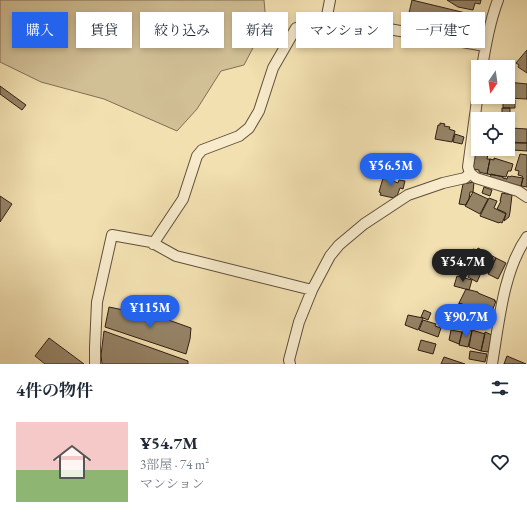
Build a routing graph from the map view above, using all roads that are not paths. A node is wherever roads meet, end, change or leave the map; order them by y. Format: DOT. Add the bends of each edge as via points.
graph roads {
  1 [pos="330,0"];
  2 [pos="498,0"];
  3 [pos="328,12"];
  4 [pos="296,28"];
  5 [pos="485,46"];
  6 [pos="485,48"];
  7 [pos="483,60"];
  8 [pos="477,104"];
  9 [pos="470,173"];
  10 [pos="527,197"];
  11 [pos="527,237"];
  12 [pos="153,244"];
  13 [pos="312,290"];
  14 [pos="95,364"];
  15 [pos="290,364"];
  16 [pos="492,364"];
  1 -- 3 [label="street"];
  2 -- 5 [label="street"];
  4 -- 12 [label="street" via="273,68 258,111 249,128 239,136 202,150 197,156 182,199"];
  6 -- 7 [label="street"];
  8 -- 9 [label="street" via="468,167"];
  9 -- 10 [label="street" via="476,178"];
  9 -- 13 [label="street" via="465,178 408,195 364,224 330,256"];
  11 -- 16 [label="street" via="519,248 508,278"];
  12 -- 13 [label="street" via="176,256"];
  12 -- 14 [label="street" via="112,235 97,302"];
  13 -- 15 [label="street" via="299,322"];
}
